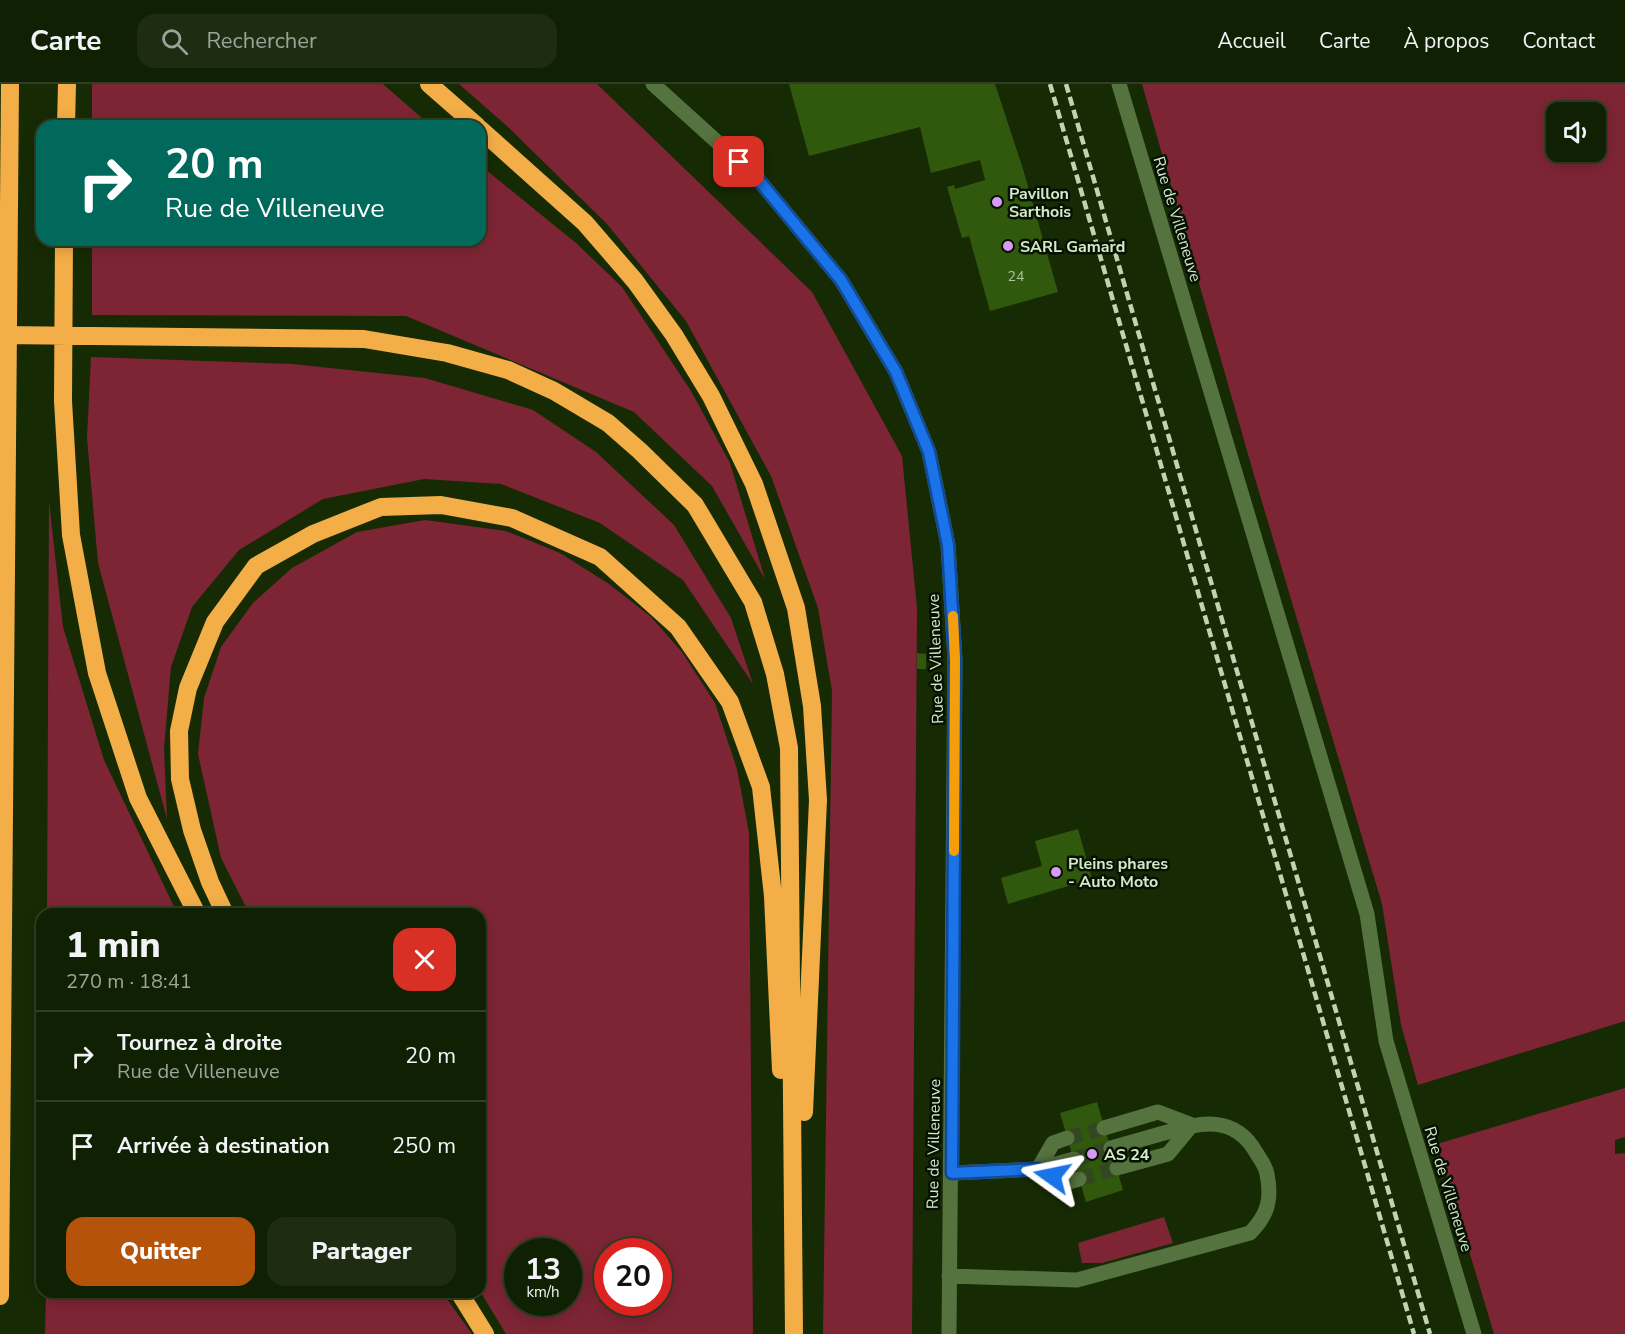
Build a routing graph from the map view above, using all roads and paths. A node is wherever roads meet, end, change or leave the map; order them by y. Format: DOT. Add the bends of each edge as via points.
graph roads {
  1 [pos="10,84"];
  2 [pos="67,84"];
  3 [pos="429,84"];
  4 [pos="653,84"];
  5 [pos="1119,84"];
  6 [pos="66,120"];
  7 [pos="470,120"];
  8 [pos="486,134"];
  9 [pos="64,246"];
  10 [pos="0,334"];
  11 [pos="194,908"];
  12 [pos="222,908"];
  13 [pos="1191,1125"];
  14 [pos="1104,1128"];
  15 [pos="1067,1138"];
  16 [pos="1111,1148"];
  17 [pos="1074,1159"];
  18 [pos="1117,1168"];
  19 [pos="1038,1169"];
  20 [pos="952,1173"];
  21 [pos="1079,1179"];
  22 [pos="949,1276"];
  23 [pos="0,1296"];
  24 [pos="463,1298"];
  25 [pos="794,1308"];
  26 [pos="485,1334"];
  27 [pos="794,1334"];
  28 [pos="948,1334"];
  29 [pos="1474,1334"];
  1 -- 23 [label="highway"];
  2 -- 6 [label="highway"];
  3 -- 7 [label="highway"];
  4 -- 20 [label="street, Rue de Villeneuve" via="757,178 841,280 896,372 929,452 948,545 955,660"];
  5 -- 29 [label="street, Rue de Villeneuve" via="1367,914 1386,1041"];
  8 -- 25 [label="highway" via="585,223 635,281 674,335 711,396 754,484 796,608 812,706 818,800"];
  9 -- 11 [label="highway" via="63,401 71,535 97,674 138,798"];
  10 -- 25 [label="highway" via="364,339 447,353 508,370 608,423 695,505 753,602 776,674 789,748"];
  12 -- 25 [label="highway" via="192,830 180,779 179,731 188,688 215,622 256,566 313,534 381,507 441,505 512,518 600,557 678,627 730,702 760,787 773,896"];
  13 -- 14 [label="street" via="1158,1112"];
  13 -- 16 [label="street"];
  13 -- 18 [label="street" via="1168,1154"];
  13 -- 22 [label="street" via="1224,1125 1239,1132 1252,1145 1266,1170 1270,1187 1268,1205 1263,1221 1250,1233 1077,1280"];
  15 -- 19 [label="street" via="1053,1143"];
  17 -- 19 [label="street"];
  19 -- 20 [label="street"];
  19 -- 21 [label="street" via="1066,1183"];
  20 -- 22 [label="street, Rue de Villeneuve"];
  22 -- 28 [label="street, Rue de Villeneuve"];
  24 -- 26 [label="highway"];
  25 -- 27 [label="highway"];
}
